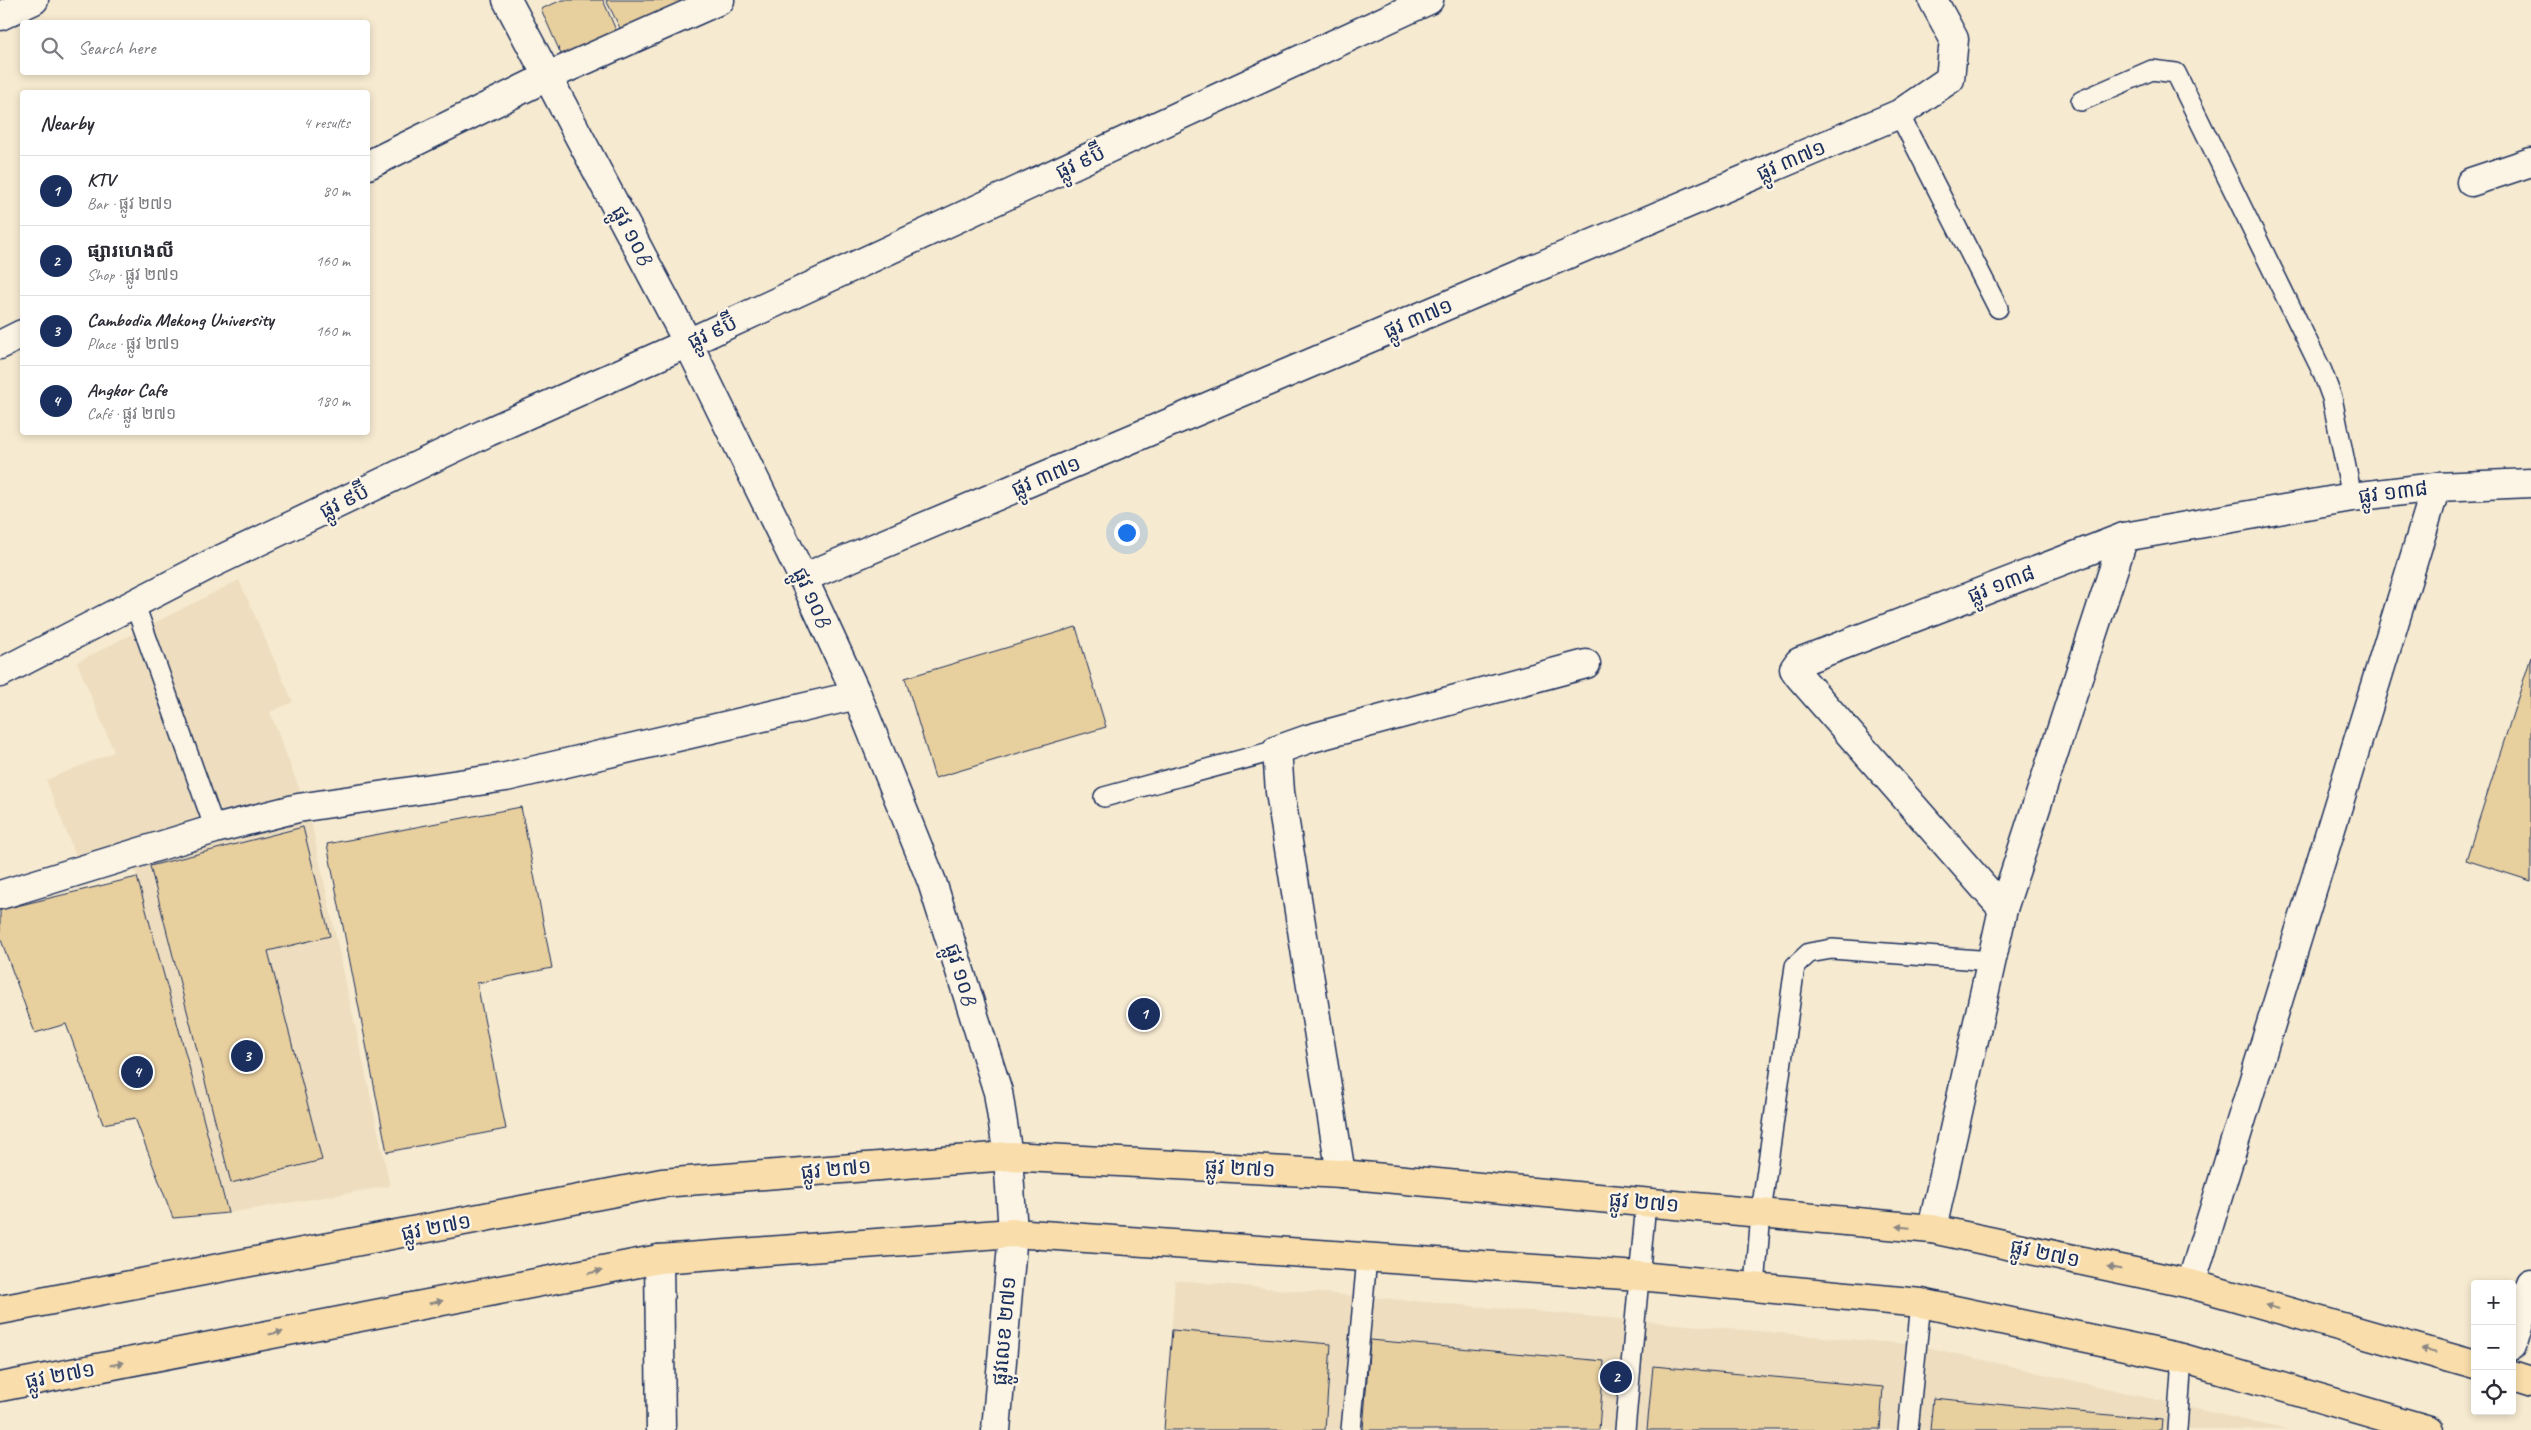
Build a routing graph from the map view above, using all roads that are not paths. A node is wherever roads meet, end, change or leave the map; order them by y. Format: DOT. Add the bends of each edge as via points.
graph roads {
  1 [pos="34,0"];
  2 [pos="507,0"];
  3 [pos="720,0"];
  4 [pos="1428,0"];
  5 [pos="1933,0"];
  6 [pos="0,16"];
  7 [pos="549,76"];
  8 [pos="2080,101"];
  9 [pos="1899,114"];
  10 [pos="2531,162"];
  11 [pos="370,164"];
  12 [pos="2471,182"];
  13 [pos="1998,308"];
  14 [pos="20,335"];
  15 [pos="688,343"];
  16 [pos="0,345"];
  17 [pos="2531,483"];
  18 [pos="2436,487"];
  19 [pos="2352,497"];
  20 [pos="2124,537"];
  21 [pos="803,578"];
  22 [pos="135,605"];
  23 [pos="1586,664"];
  24 [pos="0,673"];
  25 [pos="857,695"];
  26 [pos="1277,750"];
  27 [pos="1104,797"];
  28 [pos="215,829"];
  29 [pos="0,895"];
  30 [pos="2004,909"];
  31 [pos="1992,962"];
  32 [pos="1008,1156"];
  33 [pos="1341,1174"];
  34 [pos="1646,1203"];
  35 [pos="1761,1213"];
  36 [pos="1932,1229"];
  37 [pos="1012,1233"];
  38 [pos="1367,1258"];
  39 [pos="659,1259"];
  40 [pos="1639,1276"];
  41 [pos="2531,1283"];
  42 [pos="2191,1284"];
  43 [pos="1755,1287"];
  44 [pos="1921,1303"];
  45 [pos="0,1310"];
  46 [pos="2516,1333"];
  47 [pos="2182,1358"];
  48 [pos="2471,1364"];
  49 [pos="2516,1377"];
  50 [pos="2531,1382"];
  51 [pos="0,1387"];
  52 [pos="661,1430"];
  53 [pos="996,1430"];
  54 [pos="1351,1430"];
  55 [pos="1626,1430"];
  56 [pos="1908,1430"];
  57 [pos="2177,1430"];
  58 [pos="2429,1430"];
  1 -- 6 [label="street"];
  2 -- 7 [label="street, ផ្លូវ ១០B"];
  3 -- 7 [label="street"];
  4 -- 15 [label="street, ផ្លូវ ៩ប៊ី"];
  5 -- 9 [label="street, ផ្លូវ ៣៧១" via="1954,39 1950,79"];
  7 -- 11 [label="street"];
  7 -- 15 [label="street, ផ្លូវ ១០B"];
  8 -- 19 [label="lane" via="2152,70 2176,73 2322,371 2332,398"];
  9 -- 13 [label="lane"];
  9 -- 21 [label="street, ផ្លូវ ៣៧១"];
  10 -- 12 [label="street"];
  14 -- 16 [label="street"];
  15 -- 21 [label="street, ផ្លូវ ១០B"];
  15 -- 22 [label="street, ផ្លូវ ៩ប៊ី" via="488,432 211,564"];
  17 -- 18 [label="street, ផ្លូវ ១៣៨"];
  18 -- 19 [label="street, ផ្លូវ ១៣៨"];
  18 -- 42 [label="street"];
  19 -- 20 [label="street, ផ្លូវ ១៣៨"];
  20 -- 30 [label="street"];
  20 -- 30 [label="street, ផ្លូវ ១៣៨" via="1799,662 1794,669"];
  21 -- 25 [label="street, ផ្លូវ ១០B"];
  22 -- 24 [label="street, ផ្លូវ ៩ប៊ី"];
  22 -- 28 [label="lane"];
  23 -- 26 [label="street"];
  25 -- 28 [label="street" via="506,777 298,808"];
  25 -- 32 [label="street, ផ្លូវ ១០B" via="932,882 998,1092"];
  26 -- 27 [label="lane"];
  26 -- 33 [label="street" via="1280,792"];
  28 -- 29 [label="street"];
  30 -- 31 [label="street"];
  31 -- 35 [label="lane" via="1832,949 1808,953 1795,966"];
  31 -- 36 [label="street"];
  32 -- 33 [label="main road, ផ្លូវ ២៧១"];
  32 -- 37 [label="street, ផ្លូវ ១០B"];
  32 -- 45 [label="main road, ផ្លូវ ២៧១" via="662,1184"];
  33 -- 34 [label="main road, ផ្លូវ ២៧១"];
  34 -- 35 [label="main road, ផ្លូវ ២៧១"];
  34 -- 40 [label="lane"];
  36 -- 35 [label="main road, ផ្លូវ ២៧១, one-way"];
  35 -- 43 [label="lane"];
  42 -- 36 [label="main road, ផ្លូវ ២៧១, one-way"];
  37 -- 38 [label="main road, ផ្លូវ ២៧១"];
  37 -- 39 [label="main road, ផ្លូវ ២៧១"];
  37 -- 53 [label="street, ផ្លូវលេខ ២៧១"];
  38 -- 40 [label="main road, ផ្លូវ ២៧១"];
  38 -- 54 [label="lane"];
  51 -- 39 [label="main road, ផ្លូវ ២៧១, one-way"];
  39 -- 52 [label="street"];
  40 -- 43 [label="main road, ផ្លូវ ២៧១"];
  40 -- 55 [label="lane"];
  41 -- 46 [label="street"];
  48 -- 42 [label="main road, ផ្លូវ ២៧១, one-way"];
  43 -- 44 [label="main road, ផ្លូវ ២៧១"];
  44 -- 47 [label="main road, ផ្លូវ ២៧១"];
  44 -- 56 [label="lane"];
  47 -- 57 [label="lane"];
  47 -- 58 [label="main road, ផ្លូវ ២៧១"];
  49 -- 50 [label="main road"];
}
